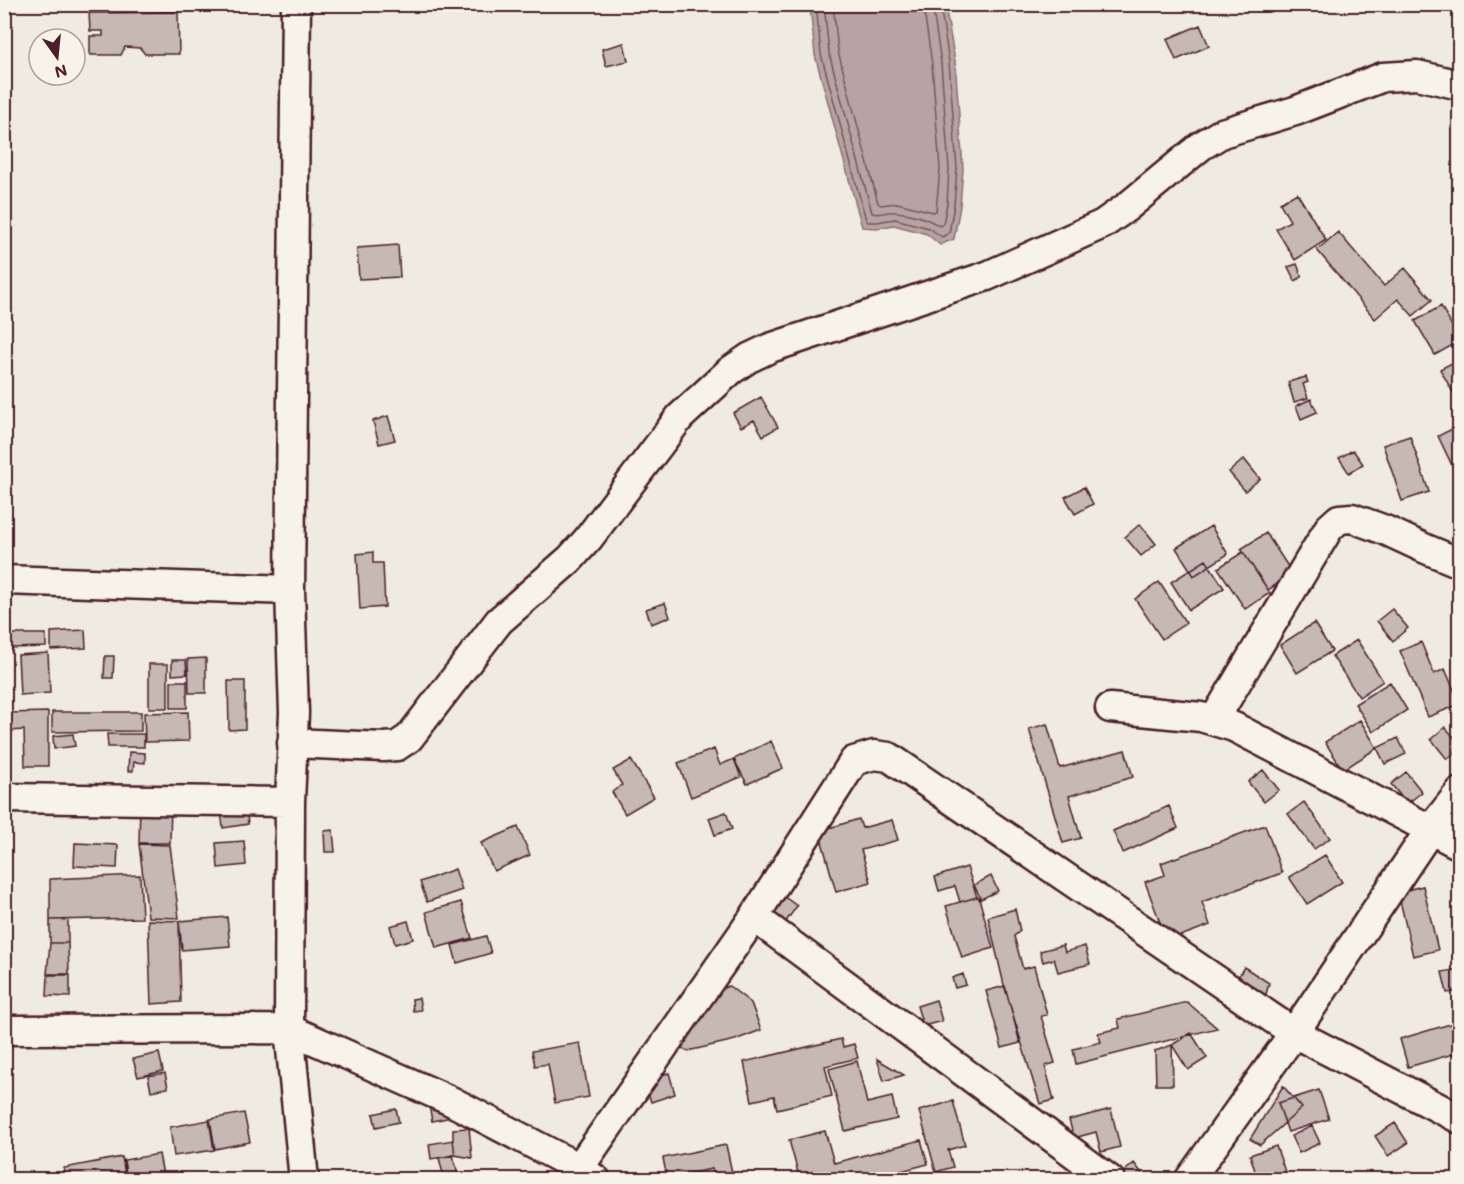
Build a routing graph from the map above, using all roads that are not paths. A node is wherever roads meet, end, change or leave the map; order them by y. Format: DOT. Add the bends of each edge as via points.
graph roads {
  1 [pos="296,4"];
  2 [pos="1460,85"];
  3 [pos="1460,563"];
  4 [pos="4,580"];
  5 [pos="290,590"];
  6 [pos="1110,708"];
  7 [pos="1214,720"];
  8 [pos="292,743"];
  9 [pos="1460,792"];
  10 [pos="4,798"];
  11 [pos="290,802"];
  12 [pos="1430,830"];
  13 [pos="1460,845"];
  14 [pos="754,917"];
  15 [pos="289,1029"];
  16 [pos="4,1030"];
  17 [pos="1294,1033"];
  18 [pos="1460,1119"];
  19 [pos="588,1174"];
  20 [pos="304,1179"];
  21 [pos="1110,1179"];
  22 [pos="1189,1179"];
  1 -- 5 [label="street"];
  2 -- 8 [label="street" via="1417,75 1383,78 1222,134 1103,224 987,276 749,358 680,417 588,539 499,621 409,738 397,746 384,747"];
  3 -- 7 [label="street" via="1385,530 1352,518 1339,519 1329,528"];
  4 -- 5 [label="street"];
  5 -- 8 [label="street"];
  6 -- 7 [label="street"];
  7 -- 12 [label="street"];
  8 -- 11 [label="street"];
  9 -- 12 [label="street"];
  10 -- 11 [label="street"];
  11 -- 15 [label="street"];
  12 -- 13 [label="street"];
  12 -- 17 [label="street"];
  14 -- 17 [label="street" via="854,760 874,755 889,757"];
  14 -- 19 [label="street"];
  14 -- 21 [label="street"];
  15 -- 16 [label="street"];
  15 -- 19 [label="street" via="451,1101"];
  15 -- 20 [label="street"];
  17 -- 18 [label="street"];
  17 -- 22 [label="street"];
}
